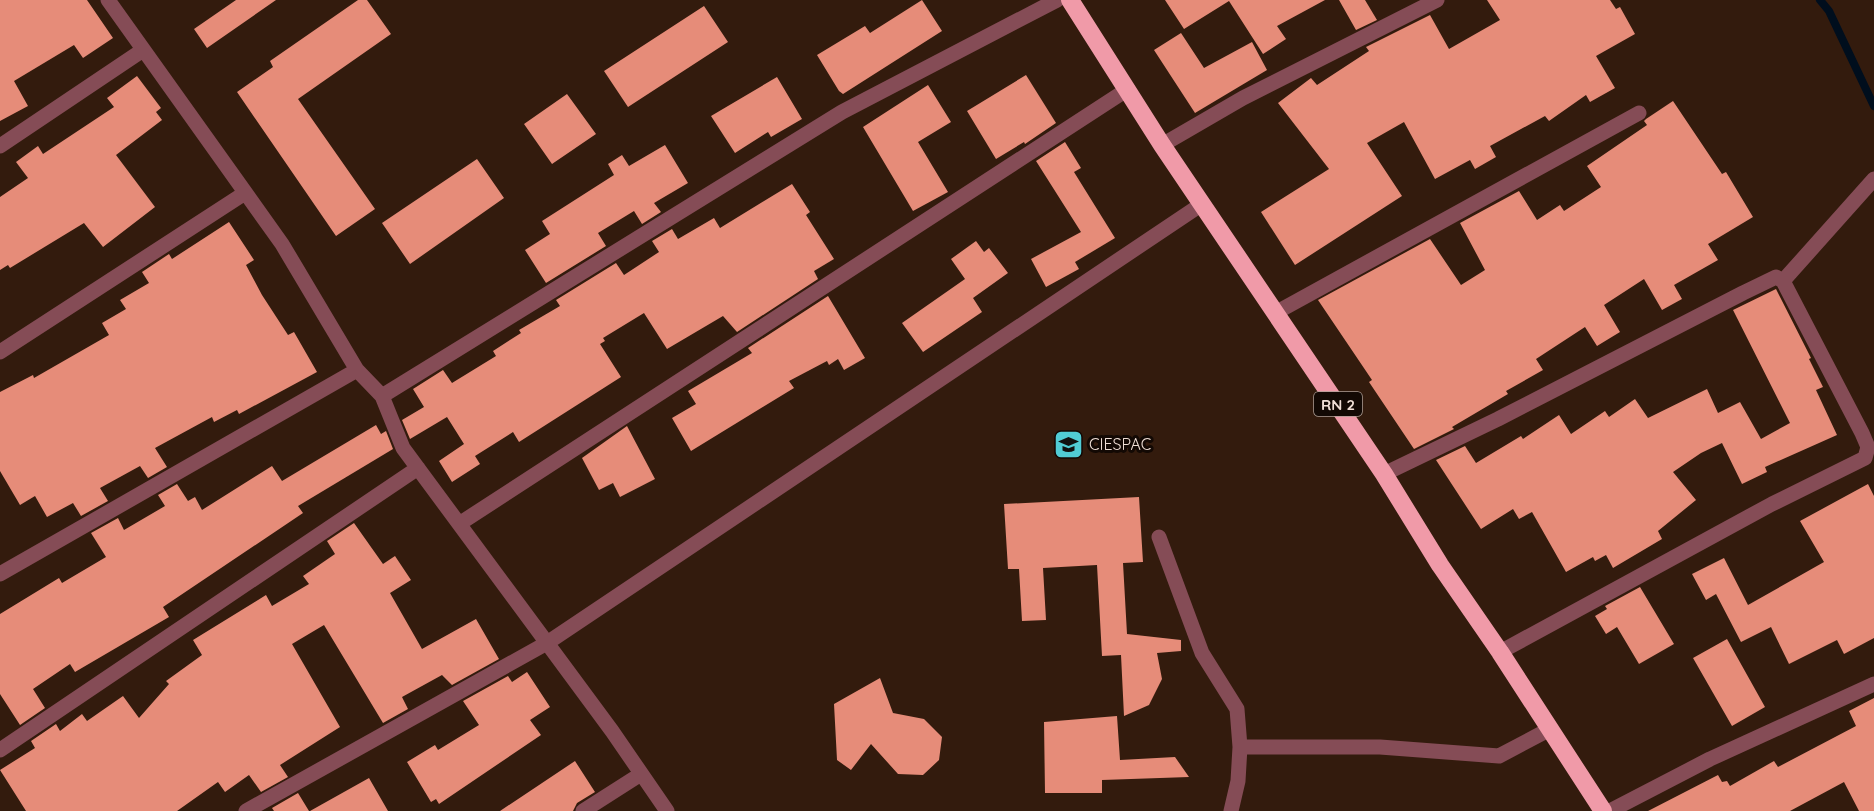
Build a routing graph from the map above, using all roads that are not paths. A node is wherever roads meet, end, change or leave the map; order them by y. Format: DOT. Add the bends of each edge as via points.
graph roads {
  1 [pos="108,0"];
  2 [pos="1057,0"];
  3 [pos="1070,0"];
  4 [pos="1437,0"];
  5 [pos="143,50"];
  6 [pos="1128,89"];
  7 [pos="1639,113"];
  8 [pos="1162,145"];
  9 [pos="0,146"];
  10 [pos="1874,179"];
  11 [pos="245,193"];
  12 [pos="1203,204"];
  13 [pos="1783,281"];
  14 [pos="1277,312"];
  15 [pos="0,352"];
  16 [pos="357,370"];
  17 [pos="382,396"];
  18 [pos="418,468"];
  19 [pos="1384,474"];
  20 [pos="459,524"];
  21 [pos="1159,537"];
  22 [pos="0,574"];
  23 [pos="547,643"];
  24 [pos="1500,652"];
  25 [pos="1874,684"];
  26 [pos="1550,729"];
  27 [pos="1240,747"];
  28 [pos="0,750"];
  29 [pos="641,774"];
  30 [pos="246,811"];
  31 [pos="583,811"];
  32 [pos="667,811"];
  33 [pos="1231,811"];
  34 [pos="1603,811"];
  35 [pos="1610,811"];
  1 -- 5 [label="street"];
  2 -- 17 [label="street" via="842,112"];
  3 -- 6 [label="highway, RN 2"];
  4 -- 8 [label="street" via="1243,98"];
  5 -- 9 [label="street"];
  5 -- 11 [label="street"];
  6 -- 8 [label="highway, RN 2"];
  6 -- 20 [label="street"];
  7 -- 14 [label="street"];
  8 -- 12 [label="highway, RN 2"];
  10 -- 13 [label="street"];
  11 -- 15 [label="street"];
  11 -- 16 [label="street" via="282,244"];
  12 -- 14 [label="highway, RN 2"];
  12 -- 23 [label="street"];
  13 -- 19 [label="street" via="1776,277 1743,292"];
  13 -- 24 [label="street" via="1862,433 1868,447 1865,458 1772,504"];
  14 -- 19 [label="highway, RN 2"];
  16 -- 17 [label="street"];
  16 -- 22 [label="street"];
  17 -- 18 [label="street" via="403,448"];
  18 -- 20 [label="street"];
  18 -- 28 [label="street"];
  19 -- 24 [label="highway, RN 2"];
  20 -- 23 [label="street"];
  21 -- 27 [label="street" via="1203,653 1237,709"];
  23 -- 29 [label="street"];
  23 -- 30 [label="street"];
  24 -- 26 [label="highway, RN 2"];
  25 -- 35 [label="street" via="1710,759"];
  26 -- 27 [label="street" via="1498,756 1380,747"];
  26 -- 34 [label="highway, RN 2"];
  27 -- 33 [label="street"];
  29 -- 31 [label="street"];
  29 -- 32 [label="street"];
}
